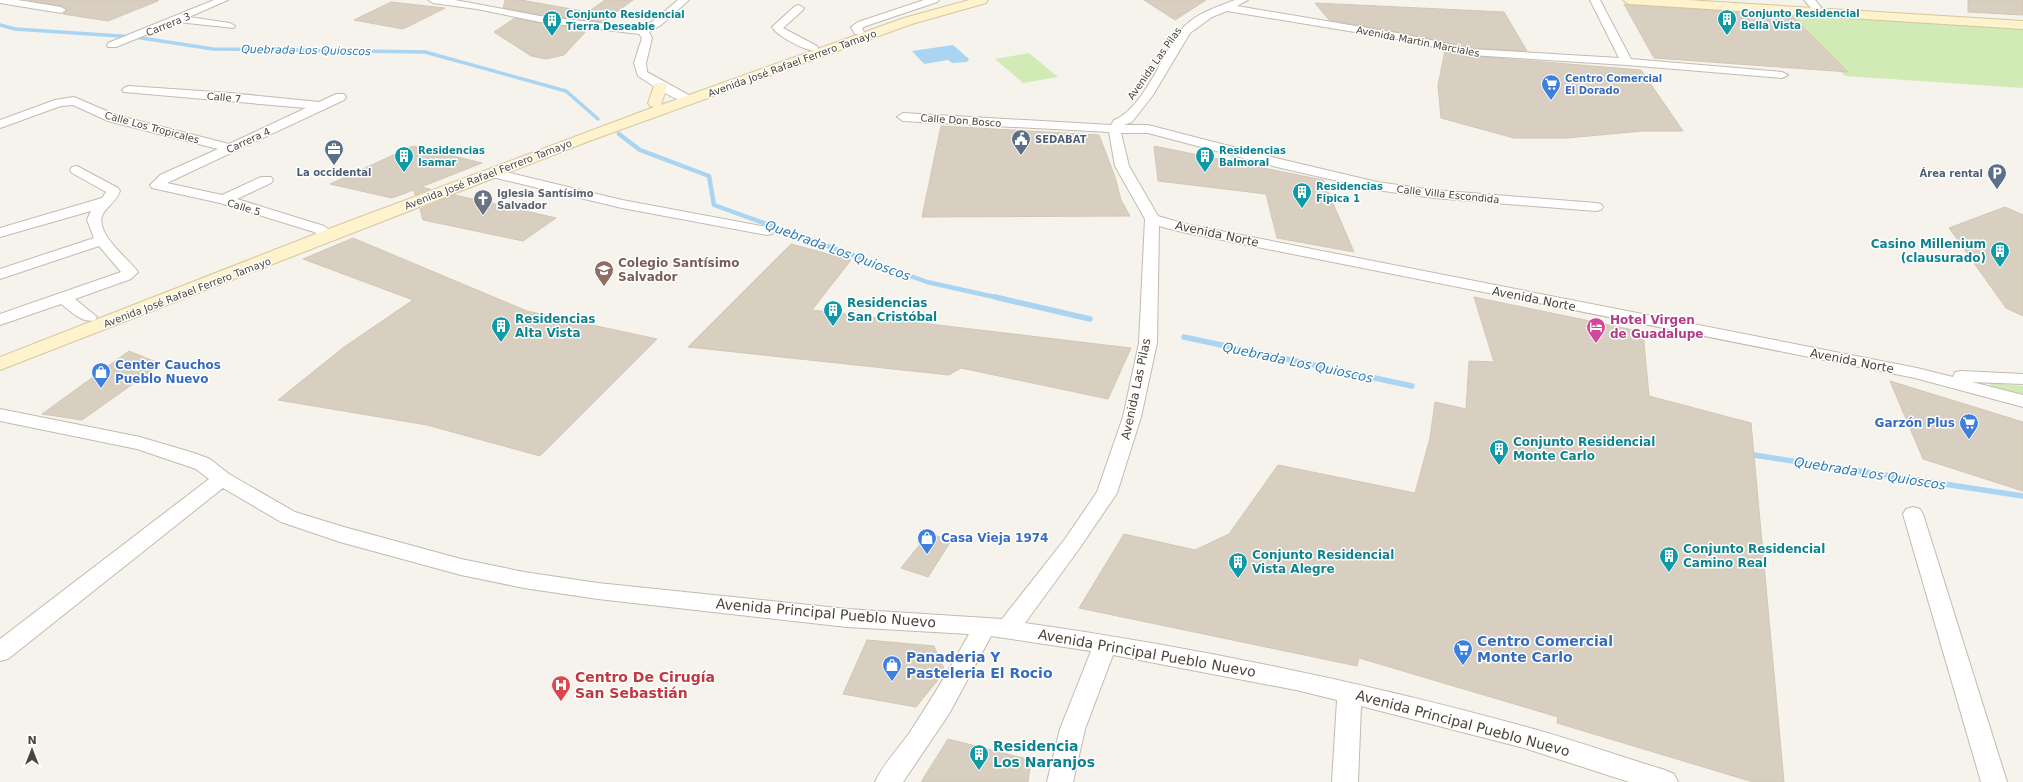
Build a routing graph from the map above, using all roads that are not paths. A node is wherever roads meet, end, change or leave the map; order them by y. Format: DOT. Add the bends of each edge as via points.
graph roads {
  1 [pos="0,0"];
  2 [pos="223,0"];
  3 [pos="433,0"];
  4 [pos="684,0"];
  5 [pos="934,0"];
  6 [pos="959,0"];
  7 [pos="982,0"];
  8 [pos="1243,0"];
  9 [pos="1595,0"];
  10 [pos="1629,0"];
  11 [pos="1688,0"];
  12 [pos="1226,4"];
  13 [pos="1812,4"];
  14 [pos="1214,5"];
  15 [pos="799,8"];
  16 [pos="61,10"];
  17 [pos="780,11"];
  18 [pos="179,19"];
  19 [pos="2023,21"];
  20 [pos="2023,25"];
  21 [pos="230,26"];
  22 [pos="777,27"];
  23 [pos="643,31"];
  24 [pos="859,32"];
  25 [pos="112,46"];
  26 [pos="813,48"];
  27 [pos="1627,62"];
  28 [pos="1782,75"];
  29 [pos="660,86"];
  30 [pos="128,90"];
  31 [pos="340,97"];
  32 [pos="685,97"];
  33 [pos="655,103"];
  34 [pos="321,106"];
  35 [pos="903,117"];
  36 [pos="0,124"];
  37 [pos="1117,126"];
  38 [pos="231,148"];
  39 [pos="77,170"];
  40 [pos="493,173"];
  41 [pos="266,180"];
  42 [pos="157,185"];
  43 [pos="109,200"];
  44 [pos="224,200"];
  45 [pos="1596,208"];
  46 [pos="1152,220"];
  47 [pos="767,231"];
  48 [pos="324,232"];
  49 [pos="0,233"];
  50 [pos="100,240"];
  51 [pos="0,274"];
  52 [pos="63,298"];
  53 [pos="89,317"];
  54 [pos="0,320"];
  55 [pos="0,351"];
  56 [pos="0,364"];
  57 [pos="1917,373"];
  58 [pos="2023,379"];
  59 [pos="2023,401"];
  60 [pos="2023,414"];
  61 [pos="0,415"];
  62 [pos="222,479"];
  63 [pos="1913,514"];
  64 [pos="997,627"];
  65 [pos="1106,644"];
  66 [pos="0,652"];
  67 [pos="1350,692"];
  68 [pos="888,782"];
  69 [pos="1060,782"];
  70 [pos="1345,782"];
  71 [pos="1665,782"];
  72 [pos="1994,782"];
  1 -- 16 [label="street"];
  2 -- 18 [label="street, Carrera 3"];
  3 -- 23 [label="street" via="540,19"];
  4 -- 23 [label="street" via="657,23"];
  5 -- 24 [label="street" via="862,24 856,27"];
  6 -- 24 [label="street, Avenida José Rafael Ferrero Tamayo"];
  7 -- 32 [label="street, Avenida José Rafael Ferrero Tamayo" via="908,21"];
  8 -- 12 [label="street, Avenida Las Pilas"];
  9 -- 27 [label="street"];
  10 -- 20 [label="street"];
  11 -- 13 [label="street"];
  12 -- 14 [label="street, Avenida Martin Marciales"];
  12 -- 27 [label="street, Avenida Martin Marciales" via="1471,52"];
  12 -- 37 [label="street, Avenida Las Pilas" via="1186,31 1149,92 1128,119"];
  13 -- 19 [label="street"];
  14 -- 37 [label="street, Avenida Las Pilas" via="1193,15 1172,34 1137,91 1114,118"];
  15 -- 22 [label="street"];
  17 -- 22 [label="street" via="769,21"];
  18 -- 21 [label="street"];
  18 -- 25 [label="street, Carrera 3"];
  22 -- 26 [label="street" via="779,31"];
  23 -- 29 [label="street" via="647,38 640,63 642,74"];
  24 -- 26 [label="street, Avenida José Rafael Ferrero Tamayo"];
  26 -- 32 [label="street, Avenida José Rafael Ferrero Tamayo"];
  27 -- 28 [label="street, Avenida Martin Marciales"];
  29 -- 32 [label="street"];
  29 -- 33 [label="street"];
  30 -- 34 [label="street, Calle 7"];
  31 -- 34 [label="street, Carrera 4"];
  32 -- 33 [label="street, Avenida José Rafael Ferrero Tamayo"];
  32 -- 40 [label="street, Avenida José Rafael Ferrero Tamayo"];
  33 -- 48 [label="street, Avenida José Rafael Ferrero Tamayo"];
  34 -- 38 [label="street, Carrera 4"];
  35 -- 37 [label="street, Calle Don Bosco"];
  36 -- 38 [label="street, Calle Los Tropicales" via="59,103 74,101 112,118"];
  37 -- 45 [label="street, Calle Villa Escondida" via="1148,129 1377,186 1434,194"];
  37 -- 46 [label="street, Avenida Las Pilas" via="1122,166"];
  38 -- 42 [label="street, Carrera 4" via="166,178"];
  39 -- 43 [label="street" via="113,191"];
  40 -- 47 [label="street" via="615,202"];
  40 -- 48 [label="street, Avenida José Rafael Ferrero Tamayo"];
  41 -- 44 [label="street"];
  42 -- 44 [label="street, Calle 5"];
  43 -- 49 [label="street"];
  43 -- 50 [label="street" via="95,217"];
  44 -- 48 [label="street, Calle 5"];
  46 -- 57 [label="street, Avenida Norte" via="1419,276"];
  46 -- 64 [label="street, Avenida Las Pilas" via="1148,343 1132,417 1108,493 1072,544"];
  48 -- 53 [label="street, Avenida José Rafael Ferrero Tamayo"];
  48 -- 56 [label="street, Avenida José Rafael Ferrero Tamayo"];
  50 -- 51 [label="street"];
  50 -- 52 [label="street" via="130,272"];
  52 -- 53 [label="street"];
  52 -- 54 [label="street"];
  53 -- 55 [label="street, Avenida José Rafael Ferrero Tamayo"];
  57 -- 58 [label="street, Avenida Norte"];
  57 -- 59 [label="street, Avenida Norte"];
  57 -- 60 [label="street"];
  61 -- 62 [label="street, Avenida Principal Pueblo Nuevo" via="140,443 203,464"];
  62 -- 64 [label="street, Avenida Principal Pueblo Nuevo" via="288,517 427,558 508,576 598,590 848,618"];
  62 -- 66 [label="street"];
  63 -- 72 [label="street"];
  64 -- 65 [label="street, Avenida Principal Pueblo Nuevo"];
  64 -- 68 [label="street, Avenida Las Pilas" via="906,760"];
  65 -- 67 [label="street, Avenida Principal Pueblo Nuevo"];
  65 -- 69 [label="street" via="1069,735"];
  67 -- 70 [label="street"];
  67 -- 71 [label="street, Avenida Principal Pueblo Nuevo" via="1524,737"];
}
